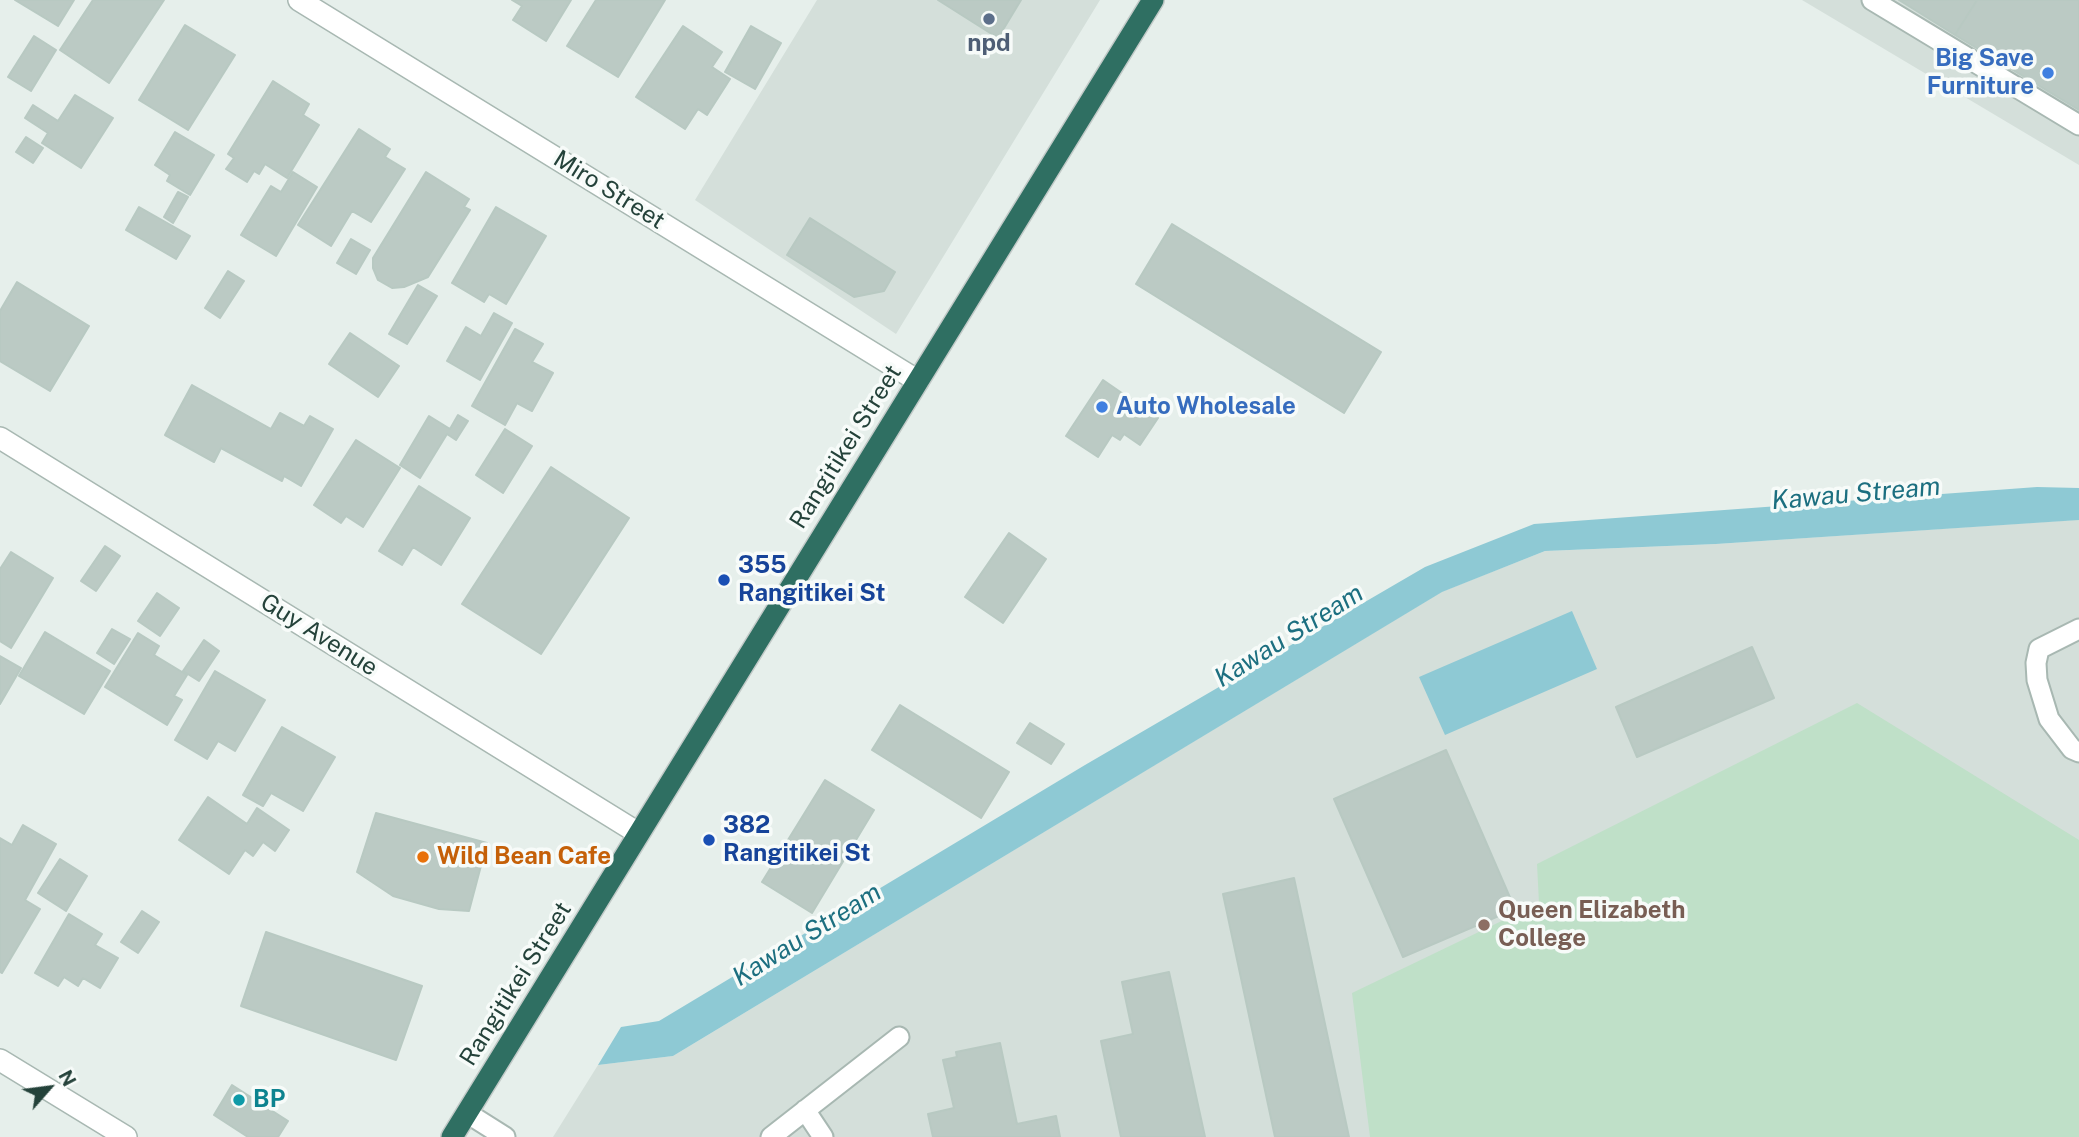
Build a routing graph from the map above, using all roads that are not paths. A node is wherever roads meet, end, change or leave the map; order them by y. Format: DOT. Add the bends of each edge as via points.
graph roads {
  1 [pos="299,0"];
  2 [pos="1153,0"];
  3 [pos="1872,0"];
  4 [pos="2079,125"];
  5 [pos="918,381"];
  6 [pos="0,438"];
  7 [pos="2079,629"];
  8 [pos="2079,751"];
  9 [pos="638,833"];
  10 [pos="899,1037"];
  11 [pos="0,1060"];
  12 [pos="806,1110"];
  13 [pos="467,1113"];
  14 [pos="126,1137"];
  15 [pos="452,1137"];
  16 [pos="505,1137"];
  17 [pos="771,1137"];
  18 [pos="823,1137"];
  1 -- 5 [label="street, Miro Street"];
  2 -- 5 [label="highway, Rangitikei Street"];
  3 -- 4 [label="lane"];
  5 -- 9 [label="highway, Rangitikei Street"];
  6 -- 9 [label="street, Guy Avenue"];
  7 -- 8 [label="lane" via="2039,649 2036,663 2049,719"];
  9 -- 13 [label="highway, Rangitikei Street"];
  10 -- 12 [label="lane"];
  11 -- 14 [label="street"];
  12 -- 17 [label="lane"];
  12 -- 18 [label="lane"];
  13 -- 15 [label="highway, Rangitikei Street"];
  13 -- 16 [label="lane"];
}
